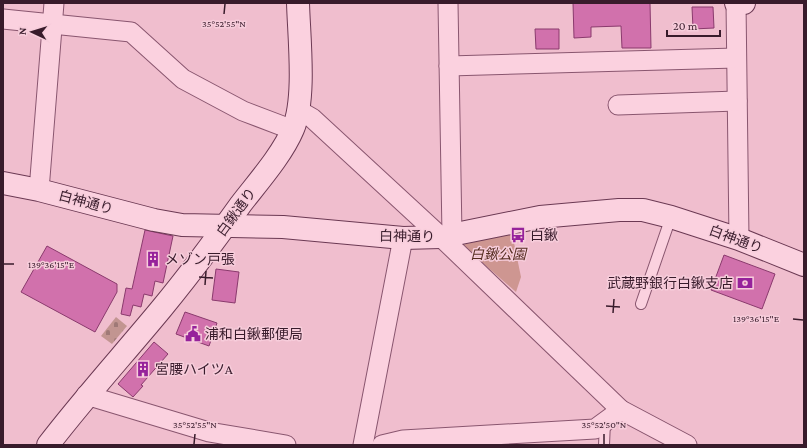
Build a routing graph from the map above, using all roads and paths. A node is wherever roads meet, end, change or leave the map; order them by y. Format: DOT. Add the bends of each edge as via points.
graph roads {
  1 [pos="54,3"];
  2 [pos="298,3"];
  3 [pos="448,3"];
  4 [pos="736,3"];
  5 [pos="744,3"];
  6 [pos="3,19"];
  7 [pos="52,24"];
  8 [pos="736,58"];
  9 [pos="450,66"];
  10 [pos="736,101"];
  11 [pos="618,105"];
  12 [pos="296,120"];
  13 [pos="3,183"];
  14 [pos="39,190"];
  15 [pos="672,217"];
  16 [pos="226,226"];
  17 [pos="446,236"];
  18 [pos="403,238"];
  19 [pos="739,239"];
  20 [pos="804,265"];
  21 [pos="641,304"];
  22 [pos="86,395"];
  23 [pos="621,410"];
  24 [pos="605,422"];
  25 [pos="48,445"];
  26 [pos="286,445"];
  27 [pos="363,445"];
  28 [pos="382,445"];
  29 [pos="604,445"];
  30 [pos="687,445"];
  1 -- 7 [label="street"];
  2 -- 12 [label="street, 白鍬通り" via="300,92"];
  3 -- 9 [label="street"];
  4 -- 5 [label="street"];
  4 -- 8 [label="street"];
  6 -- 7 [label="street"];
  7 -- 12 [label="street" via="132,32 182,79 242,111"];
  7 -- 14 [label="street"];
  8 -- 9 [label="street"];
  8 -- 10 [label="street"];
  9 -- 17 [label="street"];
  10 -- 11 [label="street"];
  10 -- 19 [label="street"];
  12 -- 16 [label="street, 白鍬通り" via="280,152"];
  12 -- 17 [label="street" via="312,118"];
  13 -- 14 [label="street, 白神通り"];
  14 -- 16 [label="street, 白神通り" via="154,220 182,225"];
  15 -- 17 [label="street, 白神通り" via="643,210 583,213 540,218"];
  15 -- 19 [label="street, 白神通り"];
  15 -- 21 [label="lane"];
  16 -- 18 [label="street, 白神通り" via="283,227"];
  16 -- 22 [label="street, 白鍬通り" via="162,308"];
  17 -- 18 [label="street, 白神通り"];
  17 -- 23 [label="street"];
  18 -- 27 [label="street"];
  19 -- 20 [label="street, 白神通り"];
  22 -- 25 [label="street, 白鍬通り"];
  22 -- 26 [label="street" via="209,432"];
  23 -- 24 [label="street"];
  23 -- 30 [label="street"];
  24 -- 28 [label="street" via="595,429 403,440"];
  24 -- 29 [label="lane"];
}
